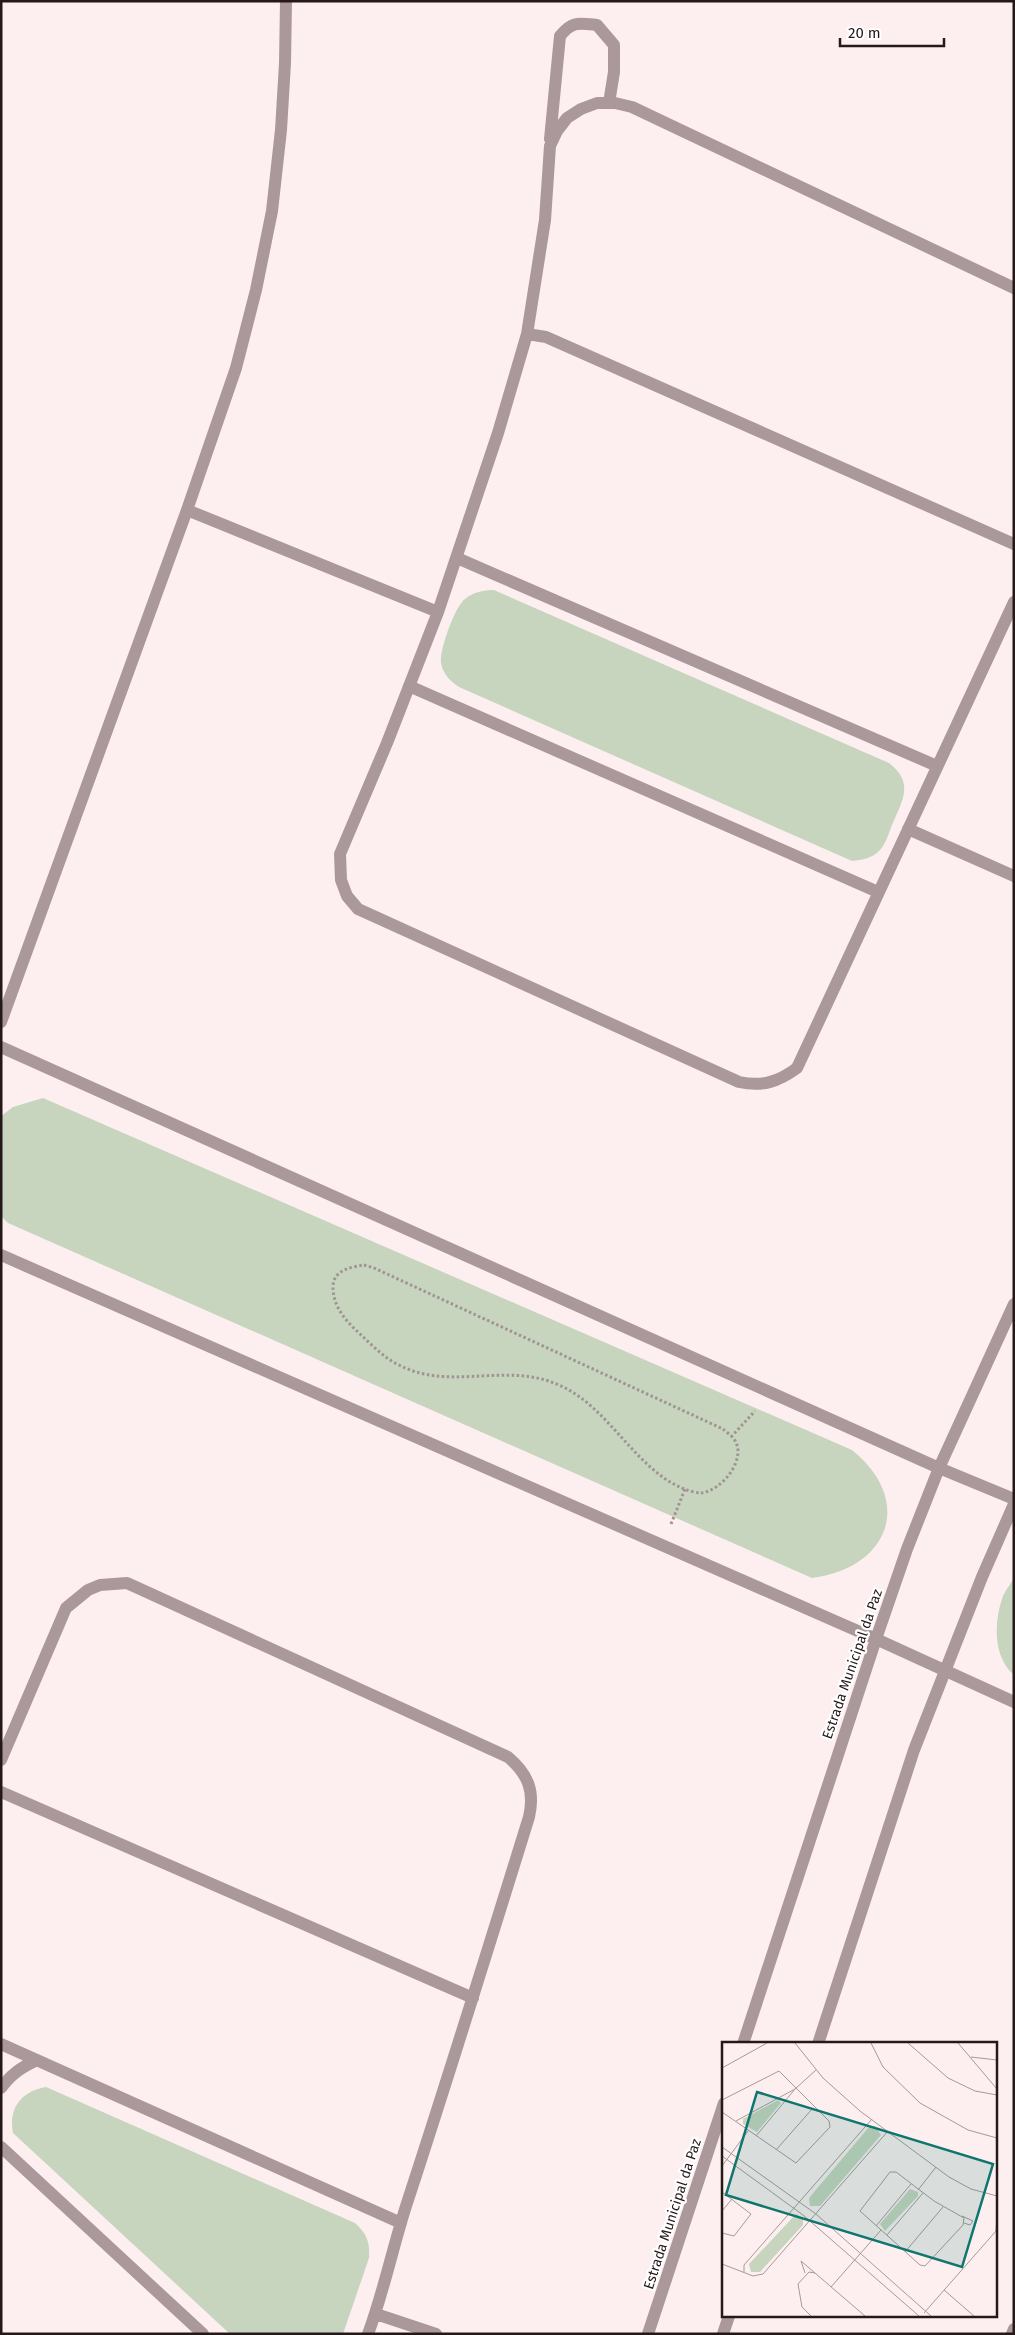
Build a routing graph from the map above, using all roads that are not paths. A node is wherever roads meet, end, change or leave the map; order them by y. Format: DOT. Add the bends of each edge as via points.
graph roads {
  1 [pos="286,1"];
  2 [pos="609,103"];
  3 [pos="550,146"];
  4 [pos="1014,288"];
  5 [pos="527,334"];
  6 [pos="187,510"];
  7 [pos="1014,544"];
  8 [pos="457,558"];
  9 [pos="1014,602"];
  10 [pos="438,612"];
  11 [pos="409,686"];
  12 [pos="937,766"];
  13 [pos="908,829"];
  14 [pos="1014,876"];
  15 [pos="878,892"];
  16 [pos="1,1022"];
  17 [pos="1,1047"];
  18 [pos="1,1255"];
  19 [pos="1014,1304"];
  20 [pos="939,1468"];
  21 [pos="1014,1498"];
  22 [pos="1014,1504"];
  23 [pos="876,1639"];
  24 [pos="945,1670"];
  25 [pos="1014,1702"];
  26 [pos="1,1760"];
  27 [pos="1,1792"];
  28 [pos="473,1998"];
  29 [pos="744,2042"];
  30 [pos="819,2042"];
  31 [pos="1,2044"];
  32 [pos="37,2060"];
  33 [pos="1,2088"];
  34 [pos="722,2109"];
  35 [pos="1,2147"];
  36 [pos="401,2222"];
  37 [pos="376,2314"];
  38 [pos="728,2318"];
  39 [pos="1014,2329"];
  40 [pos="203,2334"];
  41 [pos="368,2334"];
  42 [pos="436,2334"];
  43 [pos="648,2334"];
  44 [pos="723,2334"];
  45 [pos="1012,2334"];
  1 -- 6 [label="street" via="281,130 272,211 236,368"];
  2 -- 3 [label="street" via="581,109 567,118 556,131"];
  2 -- 3 [label="street" via="614,45 597,25 578,23 568,26 560,36"];
  2 -- 4 [label="street" via="632,107"];
  3 -- 5 [label="street" via="545,220"];
  5 -- 7 [label="street" via="546,337"];
  5 -- 8 [label="street"];
  6 -- 10 [label="street"];
  6 -- 16 [label="street"];
  8 -- 10 [label="street"];
  8 -- 12 [label="street"];
  9 -- 12 [label="street"];
  10 -- 11 [label="street"];
  11 -- 15 [label="street"];
  11 -- 15 [label="street" via="340,854 341,880 347,896 358,909 739,1082 751,1085 774,1082 797,1068"];
  12 -- 13 [label="street"];
  13 -- 14 [label="street"];
  13 -- 15 [label="street"];
  17 -- 20 [label="street"];
  18 -- 23 [label="street"];
  19 -- 20 [label="street, Estrada Municipal da Paz"];
  20 -- 21 [label="street"];
  20 -- 23 [label="street, Estrada Municipal da Paz"];
  22 -- 24 [label="street"];
  23 -- 24 [label="street"];
  23 -- 29 [label="street, Estrada Municipal da Paz"];
  24 -- 25 [label="street"];
  24 -- 30 [label="street" via="914,1750"];
  26 -- 28 [label="street" via="66,1608 88,1590 100,1585 127,1583 508,1757 527,1777 532,1804"];
  27 -- 28 [label="street"];
  28 -- 36 [label="street"];
  31 -- 32 [label="street"];
  32 -- 33 [label="street" via="22,2067"];
  32 -- 36 [label="street"];
  34 -- 43 [label="street, Estrada Municipal da Paz"];
  35 -- 40 [label="street"];
  36 -- 37 [label="street"];
  37 -- 41 [label="street"];
  37 -- 42 [label="street"];
  38 -- 44 [label="street"];
  39 -- 45 [label="street"];
}
